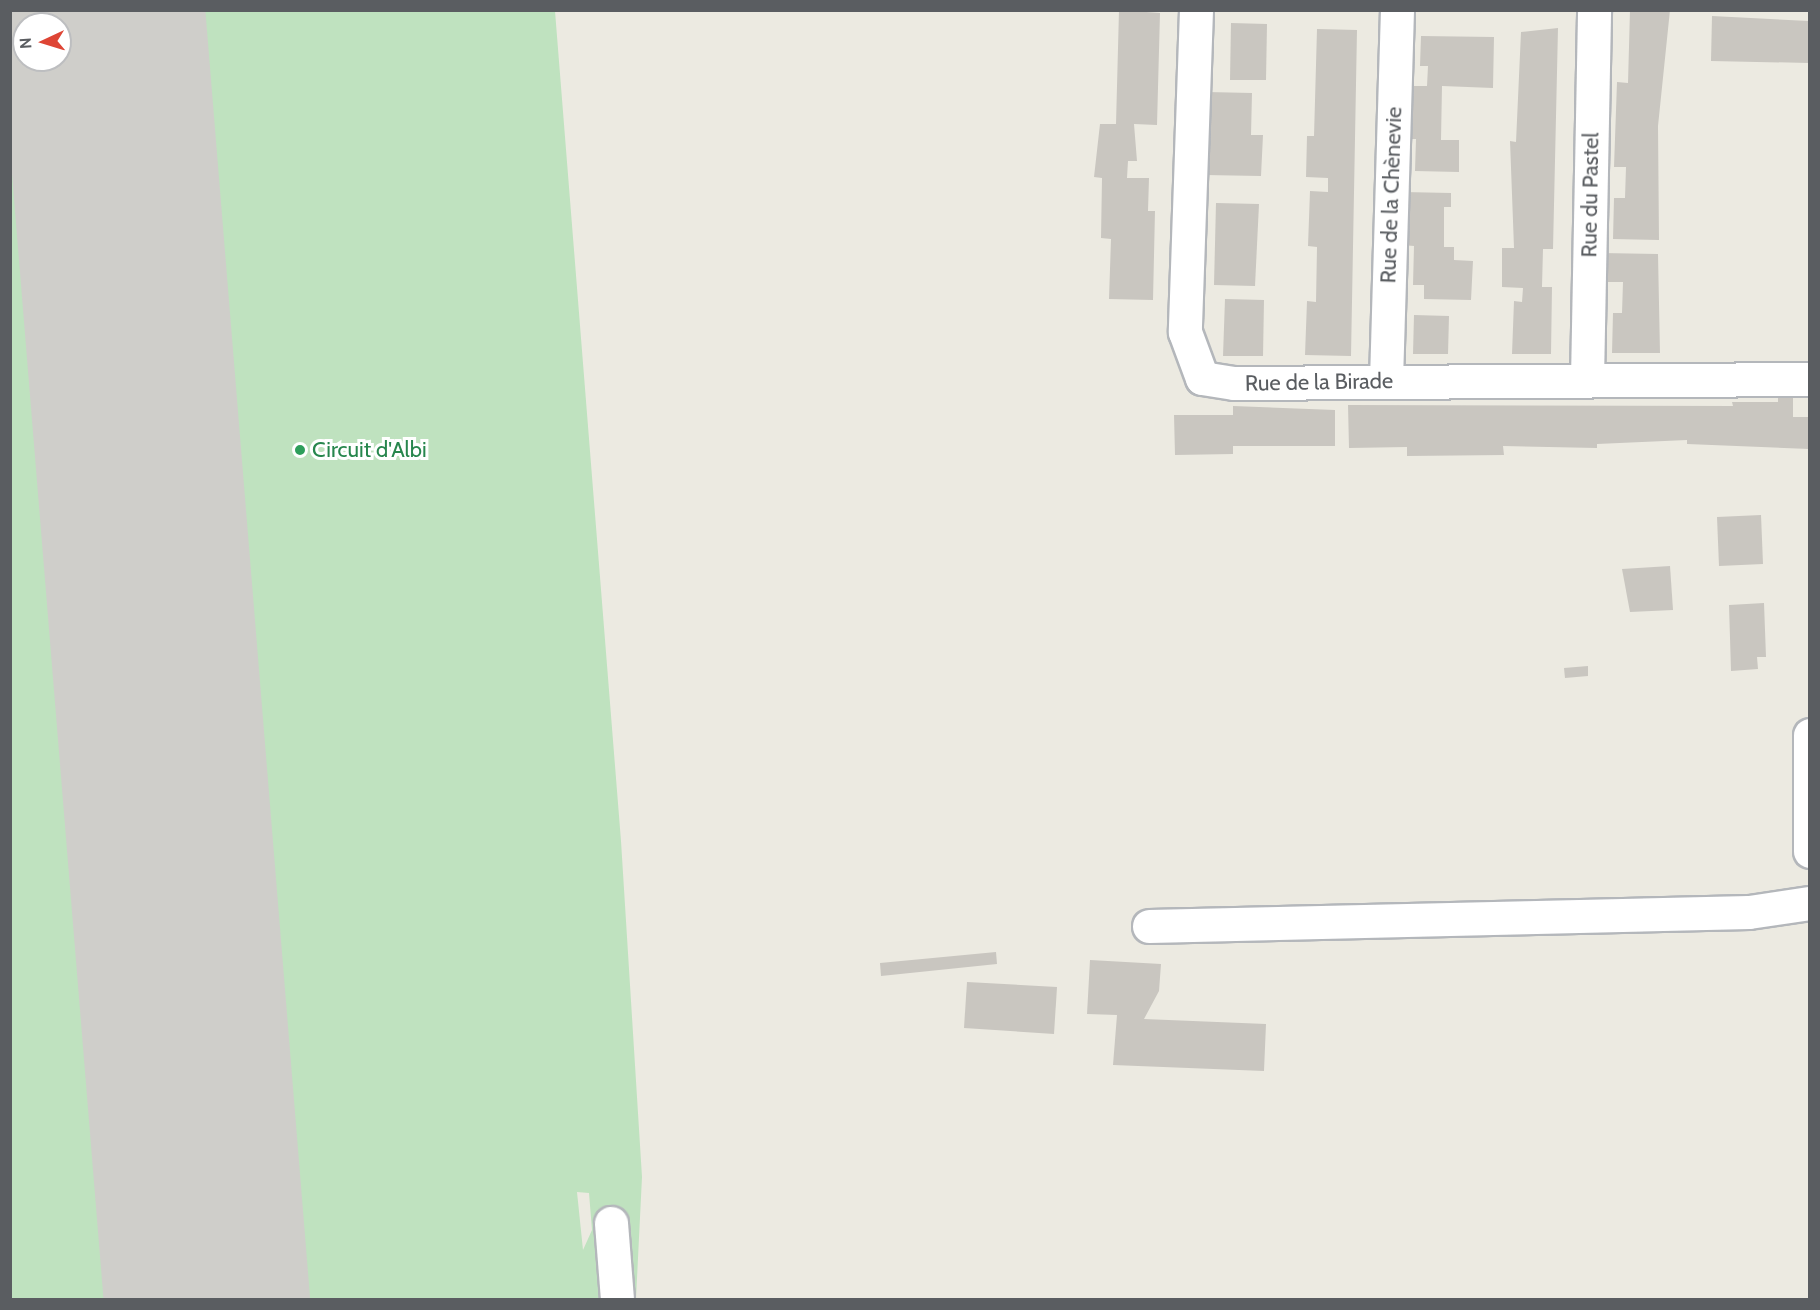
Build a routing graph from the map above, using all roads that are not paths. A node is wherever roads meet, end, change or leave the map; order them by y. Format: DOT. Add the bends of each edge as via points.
graph roads {
  1 [pos="1196,10"];
  2 [pos="1397,10"];
  3 [pos="1594,10"];
  4 [pos="1587,379"];
  5 [pos="1809,379"];
  6 [pos="1386,380"];
  7 [pos="1809,735"];
  8 [pos="1809,852"];
  9 [pos="1809,903"];
  10 [pos="1149,926"];
  11 [pos="611,1224"];
  12 [pos="616,1299"];
  1 -- 6 [label="street, Rue de la Birade" via="1185,333 1190,358 1202,378 1234,383"];
  2 -- 6 [label="street, Rue de la Chènevie"];
  3 -- 4 [label="street, Rue du Pastel"];
  4 -- 5 [label="street, Rue de la Birade"];
  4 -- 6 [label="street, Rue de la Birade"];
  7 -- 8 [label="street"];
  9 -- 10 [label="street" via="1749,912"];
  11 -- 12 [label="street"];
}
